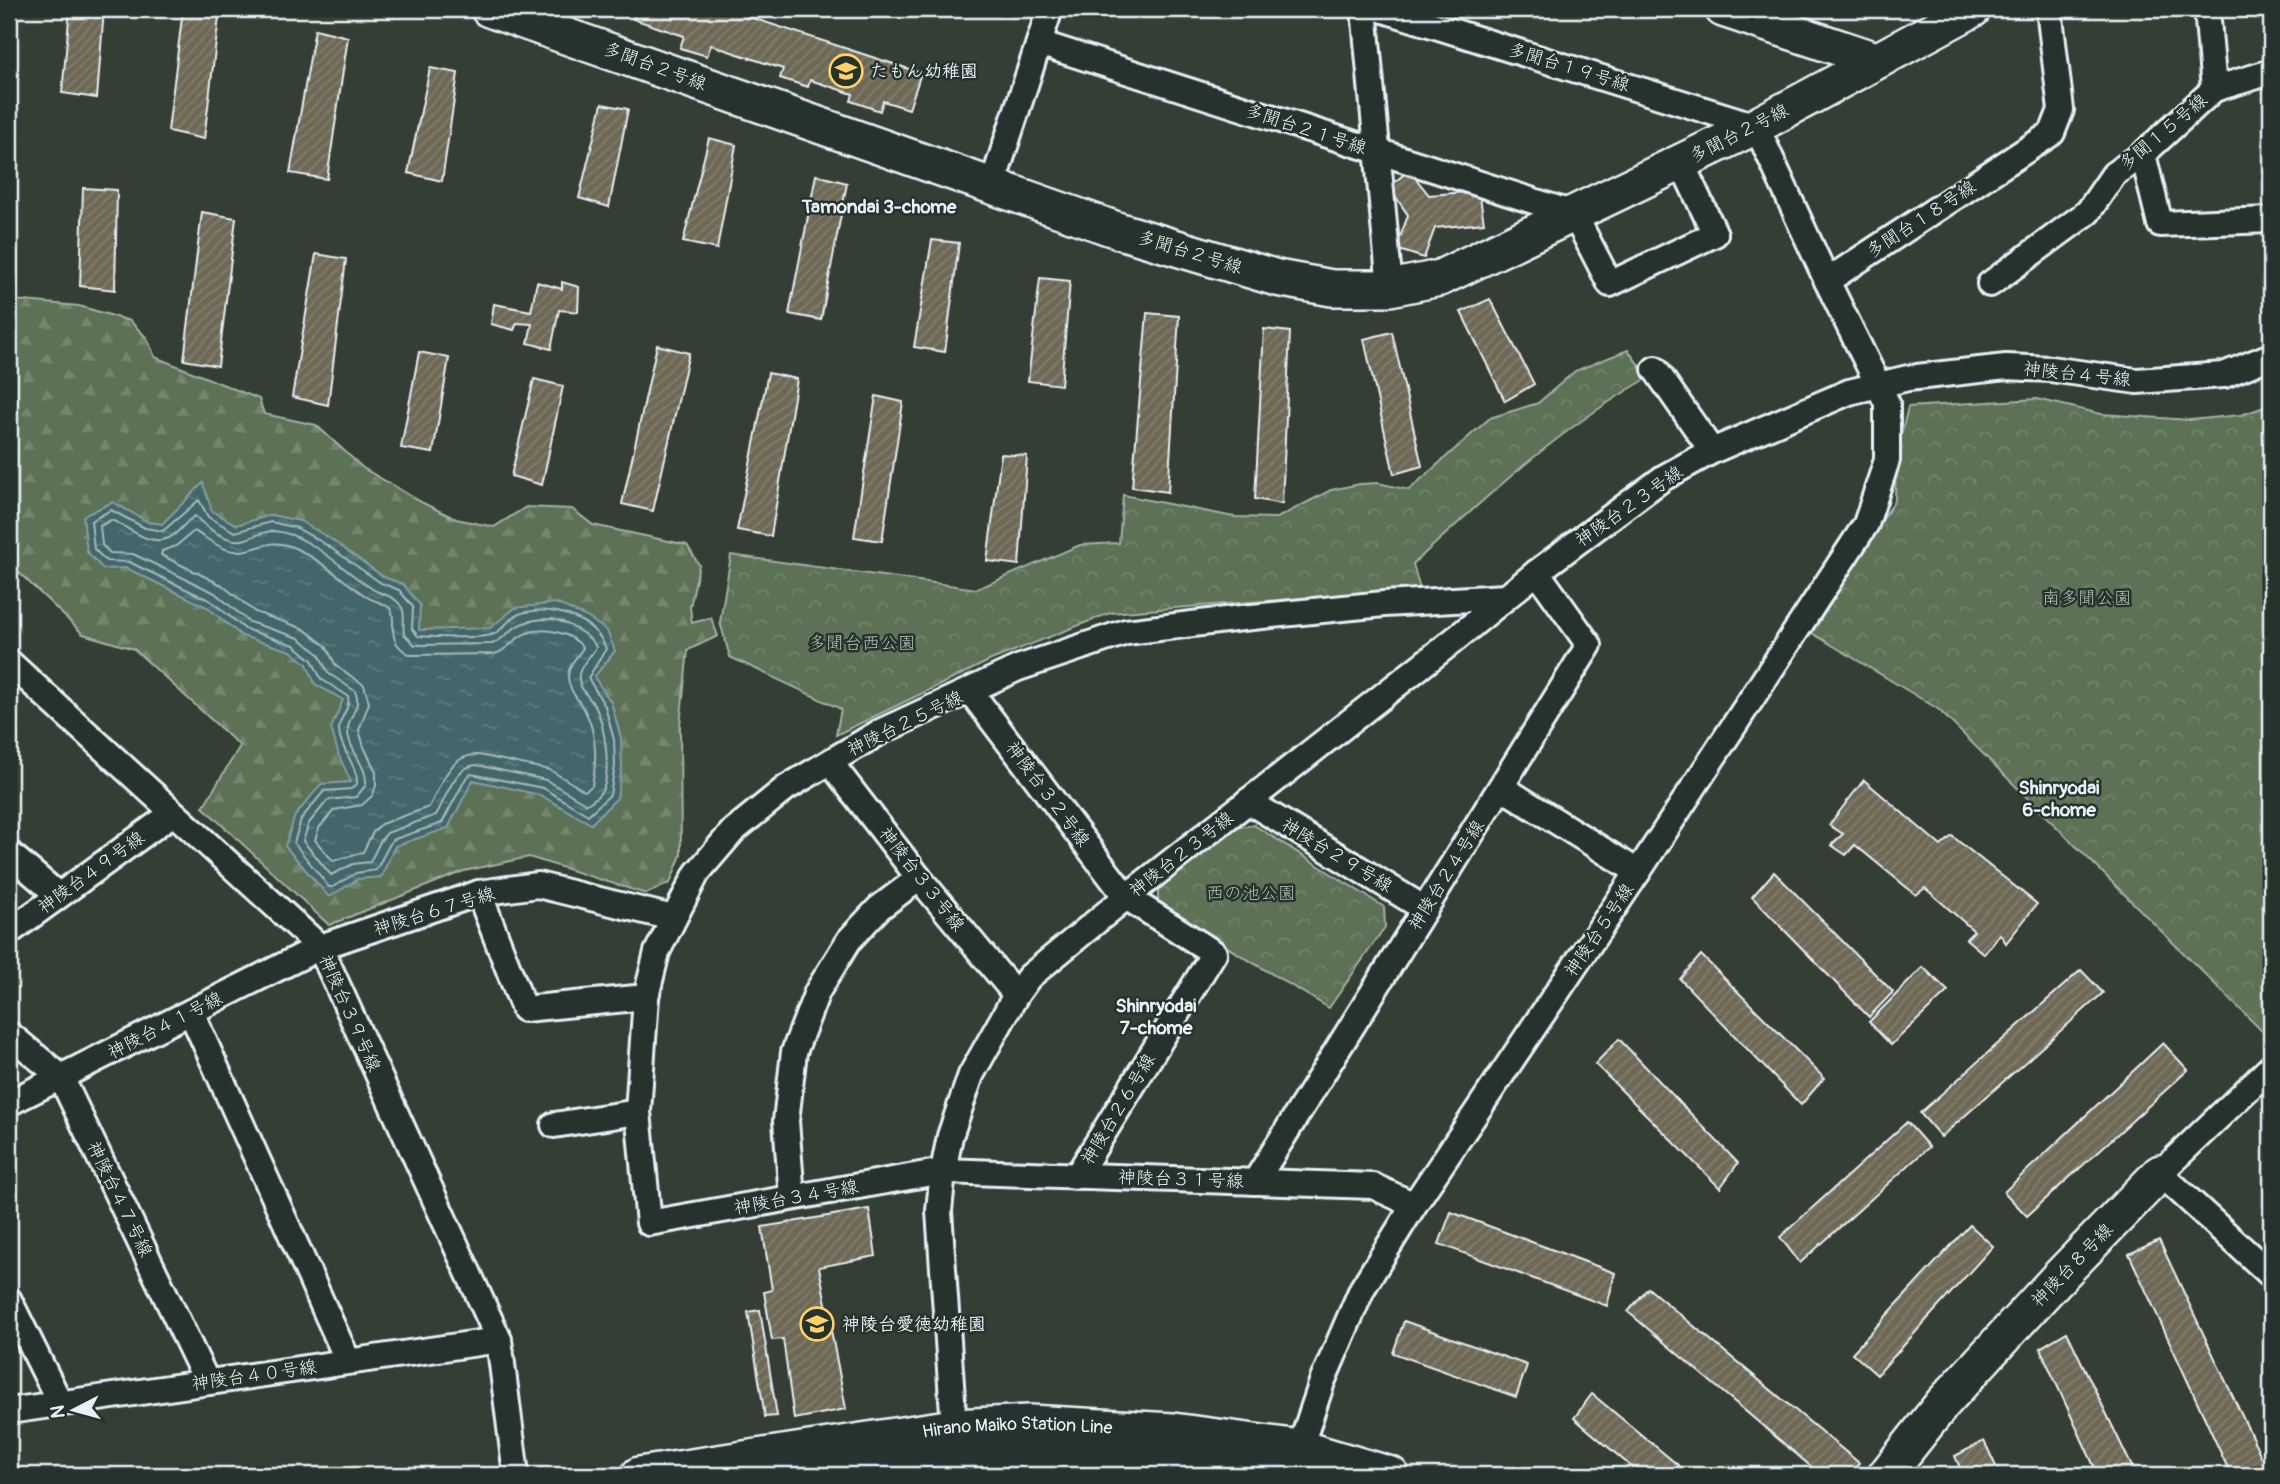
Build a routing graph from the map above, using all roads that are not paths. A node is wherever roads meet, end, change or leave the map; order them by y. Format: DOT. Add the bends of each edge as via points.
graph roads {
  1 [pos="489,9"];
  2 [pos="1050,9"];
  3 [pos="1364,9"];
  4 [pos="1381,9"];
  5 [pos="1723,9"];
  6 [pos="1973,9"];
  7 [pos="2049,9"];
  8 [pos="2207,9"];
  9 [pos="532,16"];
  10 [pos="1039,43"];
  11 [pos="1876,60"];
  12 [pos="2271,72"];
  13 [pos="2214,89"];
  14 [pos="1756,126"];
  15 [pos="1377,152"];
  16 [pos="2143,154"];
  17 [pos="1681,162"];
  18 [pos="992,186"];
  19 [pos="1574,214"];
  20 [pos="2271,220"];
  21 [pos="1827,281"];
  22 [pos="1990,284"];
  23 [pos="1390,288"];
  24 [pos="2271,356"];
  25 [pos="1655,369"];
  26 [pos="1880,386"];
  27 [pos="1712,451"];
  28 [pos="1537,572"];
  29 [pos="1505,597"];
  30 [pos="9,662"];
  31 [pos="971,691"];
  32 [pos="830,762"];
  33 [pos="1501,787"];
  34 [pos="1248,801"];
  35 [pos="173,813"];
  36 [pos="9,853"];
  37 [pos="1638,872"];
  38 [pos="919,878"];
  39 [pos="479,893"];
  40 [pos="58,895"];
  41 [pos="1126,897"];
  42 [pos="1425,909"];
  43 [pos="673,918"];
  44 [pos="9,932"];
  45 [pos="320,947"];
  46 [pos="1016,995"];
  47 [pos="646,997"];
  48 [pos="191,1012"];
  49 [pos="9,1034"];
  50 [pos="2271,1067"];
  51 [pos="61,1077"];
  52 [pos="9,1103"];
  53 [pos="638,1112"];
  54 [pos="554,1125"];
  55 [pos="943,1171"];
  56 [pos="2160,1173"];
  57 [pos="1077,1176"];
  58 [pos="1255,1182"];
  59 [pos="792,1198"];
  60 [pos="1414,1205"];
  61 [pos="649,1223"];
  62 [pos="2271,1275"];
  63 [pos="9,1300"];
  64 [pos="499,1340"];
  65 [pos="348,1361"];
  66 [pos="207,1382"];
  67 [pos="60,1403"];
  68 [pos="9,1411"];
  69 [pos="956,1452"];
  70 [pos="1295,1466"];
  71 [pos="516,1475"];
  72 [pos="639,1475"];
  73 [pos="811,1475"];
  74 [pos="1391,1475"];
  75 [pos="1886,1475"];
  1 -- 9 [label="street, 多聞台２号線"];
  2 -- 10 [label="street"];
  3 -- 15 [label="street"];
  4 -- 14 [label="street, 多聞台１９号線"];
  5 -- 11 [label="street"];
  6 -- 11 [label="street, 多聞台２号線"];
  7 -- 21 [label="street, 多聞台１８号線" via="2061,110 2052,133"];
  8 -- 13 [label="street, 多聞１５号線"];
  9 -- 18 [label="street, 多聞台２号線"];
  10 -- 15 [label="street, 多聞台２１号線"];
  10 -- 18 [label="street"];
  11 -- 14 [label="street, 多聞台２号線"];
  12 -- 13 [label="street"];
  13 -- 16 [label="street, 多聞１５号線"];
  14 -- 17 [label="street, 多聞台２号線"];
  14 -- 21 [label="street"];
  15 -- 19 [label="street, 多聞台２１号線"];
  15 -- 23 [label="street"];
  16 -- 20 [label="street" via="2160,224"];
  16 -- 22 [label="street, 多聞１５号線" via="2114,173 2088,212"];
  17 -- 19 [label="street, 多聞台２号線"];
  17 -- 19 [label="street" via="1716,234 1610,284"];
  18 -- 23 [label="street, 多聞台２号線" via="1120,231 1277,278 1332,288"];
  19 -- 23 [label="street, 多聞台２号線" via="1440,278"];
  21 -- 26 [label="street, 神陵台５号線"];
  24 -- 26 [label="street, 神陵台４号線" via="2224,375 2137,381 2006,367 1908,378"];
  25 -- 27 [label="street"];
  26 -- 27 [label="street, 神陵台２３号線" via="1849,392"];
  26 -- 37 [label="street, 神陵台５号線" via="1887,403 1887,460 1866,524"];
  27 -- 28 [label="street, 神陵台２３号線" via="1663,478"];
  28 -- 29 [label="street, 神陵台２３号線"];
  28 -- 33 [label="street, 神陵台２４号線" via="1589,645"];
  29 -- 31 [label="street, 神陵台２５号線" via="1384,604 1126,632 1018,668"];
  29 -- 34 [label="street, 神陵台２３号線"];
  30 -- 35 [label="street, 神陵台３９号線"];
  31 -- 32 [label="street, 神陵台２５号線" via="880,732"];
  31 -- 41 [label="street, 神陵台３２号線"];
  32 -- 38 [label="street, 神陵台３３号線"];
  32 -- 43 [label="street, 神陵台２５号線" via="786,788 733,831 697,873"];
  33 -- 37 [label="street"];
  33 -- 42 [label="street, 神陵台２４号線"];
  34 -- 41 [label="street, 神陵台２３号線"];
  34 -- 42 [label="street, 神陵台２９号線"];
  35 -- 40 [label="street, 神陵台４９号線"];
  35 -- 45 [label="street, 神陵台３９号線"];
  36 -- 40 [label="street"];
  37 -- 60 [label="street, 神陵台５号線"];
  38 -- 46 [label="street, 神陵台３３号線"];
  38 -- 59 [label="street" via="879,908 849,940 817,992 794,1052 786,1121"];
  39 -- 43 [label="street, 神陵台６７号線" via="538,885"];
  39 -- 45 [label="street, 神陵台６７号線"];
  39 -- 47 [label="street" via="524,1009"];
  40 -- 44 [label="street, 神陵台４９号線"];
  41 -- 46 [label="street, 神陵台２３号線" via="1029,977"];
  41 -- 57 [label="street, 神陵台２６号線" via="1214,953"];
  42 -- 58 [label="street, 神陵台２４号線"];
  43 -- 47 [label="street, 神陵台２５号線" via="657,952"];
  45 -- 48 [label="street, 神陵台４１号線"];
  45 -- 64 [label="street, 神陵台３９号線"];
  46 -- 55 [label="street, 神陵台２３号線" via="971,1075"];
  47 -- 53 [label="street, 神陵台２５号線"];
  48 -- 51 [label="street, 神陵台４１号線"];
  48 -- 65 [label="street"];
  49 -- 51 [label="street, 神陵台４７号線"];
  50 -- 56 [label="street, 神陵台８号線"];
  51 -- 52 [label="street, 神陵台４１号線"];
  51 -- 66 [label="street, 神陵台４７号線"];
  53 -- 54 [label="street"];
  53 -- 61 [label="street, 神陵台２５号線"];
  55 -- 57 [label="street, 神陵台３１号線"];
  55 -- 59 [label="street, 神陵台３４号線"];
  55 -- 69 [label="street, 神陵台２３号線" via="939,1211"];
  56 -- 62 [label="street"];
  56 -- 75 [label="street, 神陵台８号線" via="1943,1402"];
  57 -- 58 [label="street, 神陵台３１号線"];
  58 -- 60 [label="street, 神陵台３１号線" via="1373,1186"];
  59 -- 61 [label="street, 神陵台３４号線"];
  60 -- 70 [label="street, 神陵台５号線" via="1362,1289 1322,1382"];
  63 -- 67 [label="street"];
  64 -- 65 [label="street, 神陵台４０号線"];
  64 -- 71 [label="street, 神陵台３９号線"];
  65 -- 66 [label="street, 神陵台４０号線"];
  66 -- 67 [label="street, 神陵台４０号線"];
  67 -- 68 [label="street, 神陵台４０号線"];
  69 -- 70 [label="street, Hirano Maiko Station Line" via="1029,1423 1173,1431"];
  69 -- 72 [label="street, Hirano Maiko Station Line"];
  69 -- 73 [label="street, Hirano Maiko Station Line"];
  70 -- 74 [label="street, Hirano Maiko Station Line"];
}
